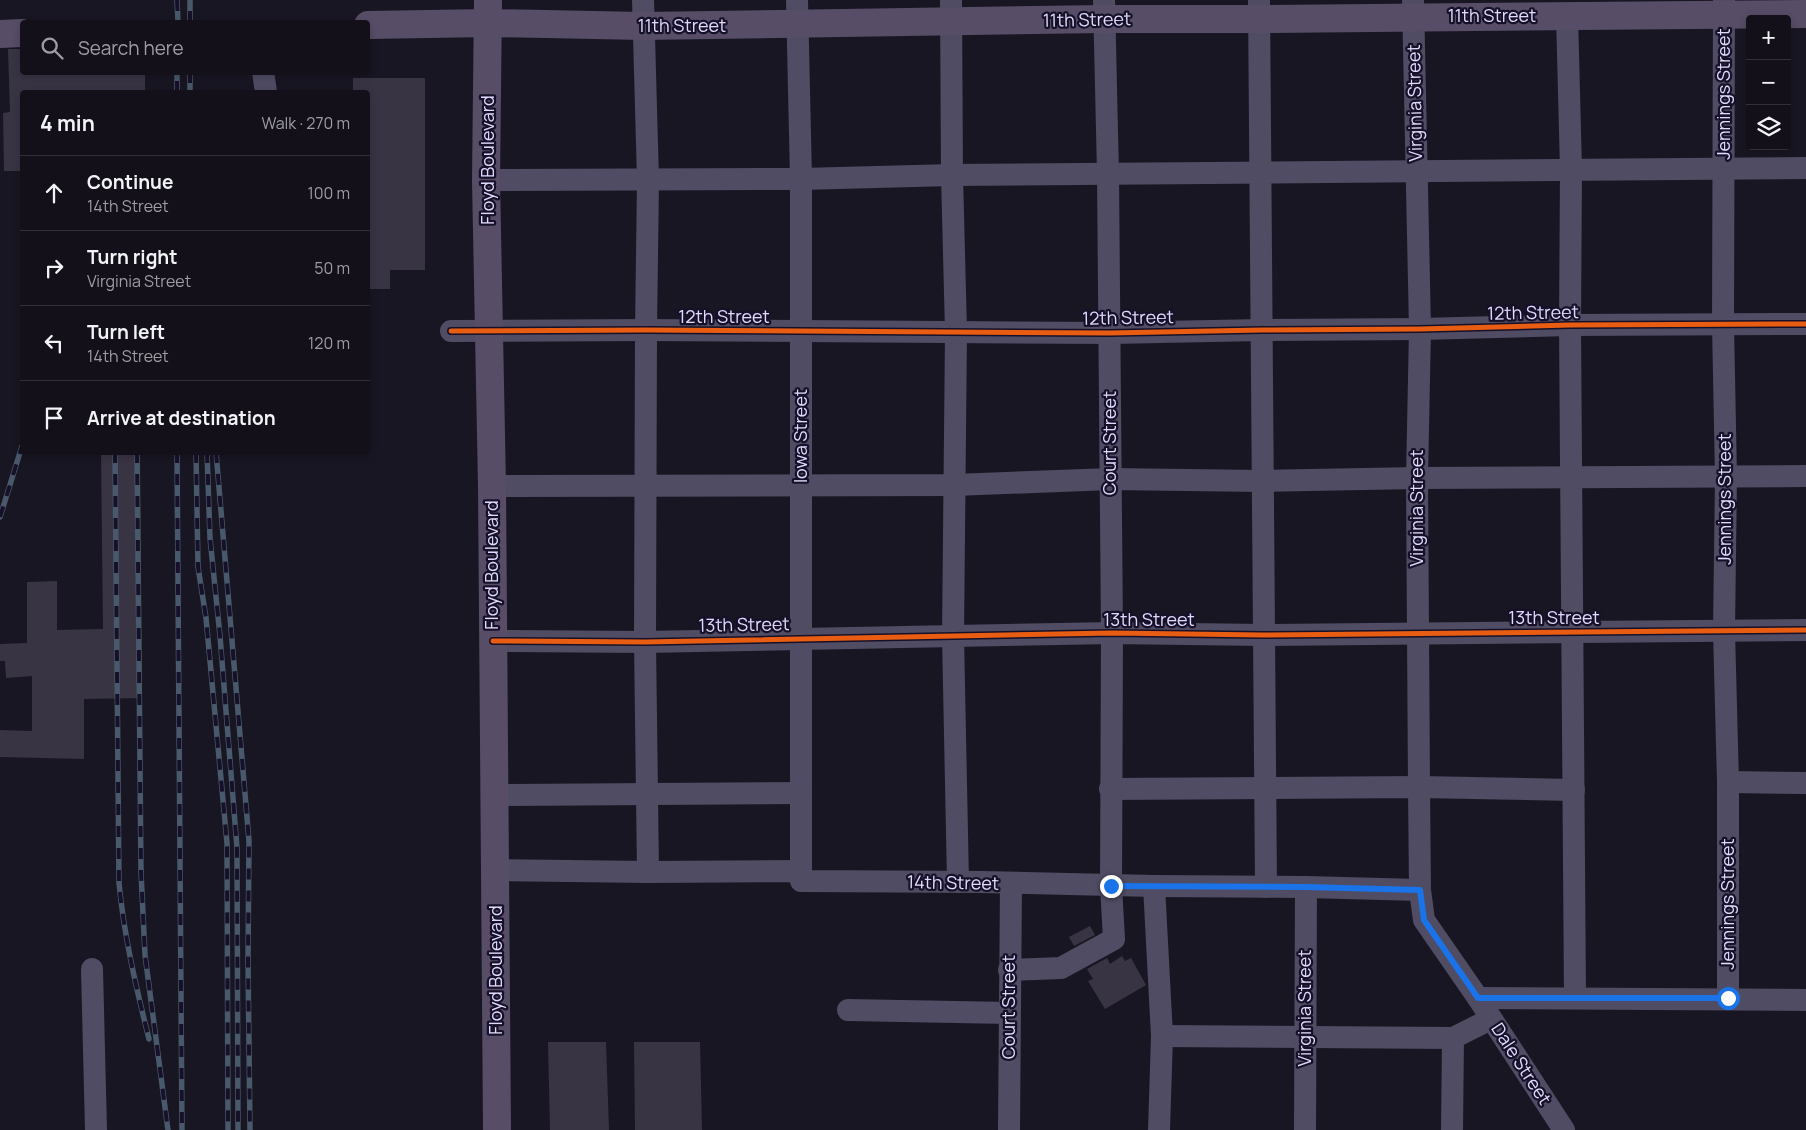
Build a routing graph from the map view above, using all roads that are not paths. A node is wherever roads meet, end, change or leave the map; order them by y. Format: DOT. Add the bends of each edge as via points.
graph roads {
  1 [pos="1724,7"];
  2 [pos="1413,8"];
  3 [pos="1104,9"];
  4 [pos="1259,10"];
  5 [pos="951,11"];
  6 [pos="489,12"];
  7 [pos="797,12"];
  8 [pos="643,13"];
  9 [pos="1806,14"];
  10 [pos="1567,16"];
  11 [pos="370,25"];
  12 [pos="20,33"];
  13 [pos="0,34"];
  14 [pos="263,75"];
  15 [pos="266,90"];
  16 [pos="1806,168"];
  17 [pos="1723,169"];
  18 [pos="1417,170"];
  19 [pos="1571,170"];
  20 [pos="1260,172"];
  21 [pos="1108,174"];
  22 [pos="952,175"];
  23 [pos="801,179"];
  24 [pos="486,180"];
  25 [pos="648,180"];
  26 [pos="1723,324"];
  27 [pos="1806,324"];
  28 [pos="1570,325"];
  29 [pos="646,330"];
  30 [pos="1262,330"];
  31 [pos="1420,330"];
  32 [pos="490,331"];
  33 [pos="801,331"];
  34 [pos="451,332"];
  35 [pos="956,332"];
  36 [pos="1110,333"];
  37 [pos="1806,476"];
  38 [pos="1726,477"];
  39 [pos="1417,478"];
  40 [pos="1111,479"];
  41 [pos="1572,479"];
  42 [pos="1262,481"];
  43 [pos="801,485"];
  44 [pos="954,485"];
  45 [pos="492,486"];
  46 [pos="646,486"];
  47 [pos="1806,630"];
  48 [pos="1724,631"];
  49 [pos="1573,632"];
  50 [pos="1112,633"];
  51 [pos="1418,633"];
  52 [pos="1263,635"];
  53 [pos="953,636"];
  54 [pos="801,638"];
  55 [pos="493,641"];
  56 [pos="645,642"];
  57 [pos="1728,782"];
  58 [pos="1806,783"];
  59 [pos="1266,787"];
  60 [pos="1419,787"];
  61 [pos="1110,789"];
  62 [pos="1574,790"];
  63 [pos="801,793"];
  64 [pos="647,794"];
  65 [pos="494,795"];
  66 [pos="495,870"];
  67 [pos="648,872"];
  68 [pos="801,872"];
  69 [pos="958,882"];
  70 [pos="1011,883"];
  71 [pos="1111,886"];
  72 [pos="1154,886"];
  73 [pos="1266,887"];
  74 [pos="1306,887"];
  75 [pos="1420,890"];
  76 [pos="92,969"];
  77 [pos="1009,970"];
  78 [pos="1478,998"];
  79 [pos="1575,998"];
  80 [pos="1728,998"];
  81 [pos="1806,1000"];
  82 [pos="848,1010"];
  83 [pos="1009,1013"];
  84 [pos="1491,1019"];
  85 [pos="1162,1036"];
  86 [pos="1305,1036"];
  87 [pos="1453,1038"];
  88 [pos="96,1130"];
  89 [pos="497,1130"];
  90 [pos="1009,1130"];
  91 [pos="1159,1130"];
  92 [pos="1305,1130"];
  93 [pos="1452,1130"];
  94 [pos="1564,1130"];
  1 -- 9 [label="main road, 11th Street"];
  1 -- 10 [label="main road, 11th Street"];
  1 -- 17 [label="street, Jennings Street"];
  2 -- 4 [label="main road, 11th Street"];
  2 -- 10 [label="main road, 11th Street"];
  2 -- 18 [label="street, Virginia Street"];
  3 -- 4 [label="main road, 11th Street"];
  3 -- 5 [label="main road, 11th Street"];
  3 -- 21 [label="street, Court Street"];
  4 -- 20 [label="street"];
  5 -- 7 [label="main road, 11th Street"];
  5 -- 22 [label="street"];
  6 -- 8 [label="main road, 11th Street"];
  6 -- 11 [label="main road, 11th Street"];
  6 -- 24 [label="main road, Floyd Boulevard"];
  7 -- 8 [label="main road, 11th Street"];
  7 -- 23 [label="street, Iowa Street"];
  8 -- 25 [label="street"];
  10 -- 19 [label="street"];
  12 -- 13 [label="main road"];
  14 -- 15 [label="street"];
  16 -- 17 [label="street"];
  17 -- 19 [label="street"];
  17 -- 26 [label="street, Jennings Street"];
  18 -- 19 [label="street"];
  18 -- 20 [label="street"];
  18 -- 31 [label="street, Virginia Street"];
  19 -- 28 [label="street"];
  20 -- 21 [label="street"];
  20 -- 30 [label="street"];
  21 -- 22 [label="street"];
  21 -- 36 [label="street, Court Street"];
  22 -- 23 [label="street"];
  22 -- 35 [label="street"];
  23 -- 25 [label="street"];
  23 -- 33 [label="street, Iowa Street"];
  24 -- 25 [label="street"];
  24 -- 32 [label="main road, Floyd Boulevard"];
  25 -- 29 [label="street"];
  26 -- 27 [label="street, 12th Street"];
  26 -- 28 [label="street, 12th Street"];
  26 -- 38 [label="street, Jennings Street"];
  28 -- 31 [label="street, 12th Street"];
  28 -- 41 [label="street"];
  29 -- 32 [label="street, 12th Street"];
  29 -- 33 [label="street, 12th Street"];
  29 -- 46 [label="street"];
  30 -- 31 [label="street, 12th Street"];
  30 -- 36 [label="street, 12th Street"];
  30 -- 42 [label="street"];
  31 -- 39 [label="street, Virginia Street"];
  32 -- 34 [label="street, 12th Street"];
  32 -- 45 [label="main road, Floyd Boulevard"];
  33 -- 35 [label="street, 12th Street"];
  33 -- 43 [label="street, Iowa Street"];
  35 -- 36 [label="street, 12th Street"];
  35 -- 44 [label="street"];
  36 -- 40 [label="street, Court Street"];
  37 -- 38 [label="street"];
  38 -- 41 [label="street"];
  38 -- 48 [label="street, Jennings Street"];
  39 -- 41 [label="street"];
  39 -- 42 [label="street"];
  39 -- 51 [label="street, Virginia Street"];
  40 -- 42 [label="street"];
  40 -- 44 [label="street"];
  40 -- 50 [label="street, Court Street"];
  41 -- 49 [label="street"];
  42 -- 52 [label="street"];
  43 -- 44 [label="street"];
  43 -- 46 [label="street"];
  43 -- 54 [label="street, Iowa Street"];
  44 -- 53 [label="street"];
  45 -- 46 [label="street"];
  45 -- 55 [label="main road, Floyd Boulevard"];
  46 -- 56 [label="street"];
  47 -- 48 [label="street, 13th Street"];
  48 -- 49 [label="street, 13th Street"];
  48 -- 57 [label="street, Jennings Street"];
  49 -- 51 [label="street, 13th Street"];
  49 -- 62 [label="street"];
  50 -- 52 [label="street, 13th Street"];
  50 -- 53 [label="street, 13th Street"];
  50 -- 61 [label="street, Court Street"];
  51 -- 52 [label="street, 13th Street"];
  51 -- 60 [label="street, Virginia Street"];
  52 -- 59 [label="street"];
  53 -- 54 [label="street, 13th Street"];
  53 -- 69 [label="street"];
  54 -- 56 [label="street, 13th Street"];
  54 -- 63 [label="street, Iowa Street"];
  55 -- 56 [label="street, 13th Street"];
  55 -- 65 [label="main road, Floyd Boulevard"];
  56 -- 64 [label="street"];
  57 -- 58 [label="street"];
  57 -- 80 [label="street, Jennings Street"];
  59 -- 60 [label="street"];
  59 -- 61 [label="street"];
  59 -- 73 [label="street"];
  60 -- 62 [label="street"];
  60 -- 75 [label="street, Virginia Street"];
  61 -- 71 [label="street, Court Street"];
  62 -- 79 [label="street"];
  63 -- 64 [label="street"];
  63 -- 68 [label="street, Iowa Street"];
  64 -- 65 [label="street"];
  64 -- 67 [label="street"];
  65 -- 66 [label="main road, Floyd Boulevard"];
  66 -- 67 [label="street, 14th Street"];
  66 -- 89 [label="main road, Floyd Boulevard"];
  67 -- 68 [label="street, 14th Street"];
  68 -- 69 [label="street, 14th Street" via="801,881"];
  69 -- 70 [label="street, 14th Street"];
  70 -- 71 [label="street, 14th Street"];
  70 -- 77 [label="street, Court Street"];
  71 -- 72 [label="street, 14th Street"];
  71 -- 77 [label="street, Court Street" via="1114,939 1061,968"];
  72 -- 73 [label="street, 14th Street"];
  72 -- 85 [label="street"];
  73 -- 74 [label="street, 14th Street"];
  74 -- 75 [label="street, 14th Street"];
  74 -- 86 [label="street, Virginia Street"];
  75 -- 78 [label="street, Virginia Street" via="1424,920"];
  76 -- 88 [label="street"];
  77 -- 83 [label="street, Court Street"];
  78 -- 79 [label="street"];
  78 -- 84 [label="street, Dale Street"];
  79 -- 80 [label="street"];
  80 -- 81 [label="street"];
  82 -- 83 [label="street"];
  83 -- 90 [label="street, Court Street"];
  84 -- 87 [label="street"];
  84 -- 94 [label="street, Dale Street"];
  85 -- 86 [label="street"];
  85 -- 91 [label="street"];
  86 -- 87 [label="street"];
  86 -- 92 [label="street, Virginia Street"];
  87 -- 93 [label="street"];
}
